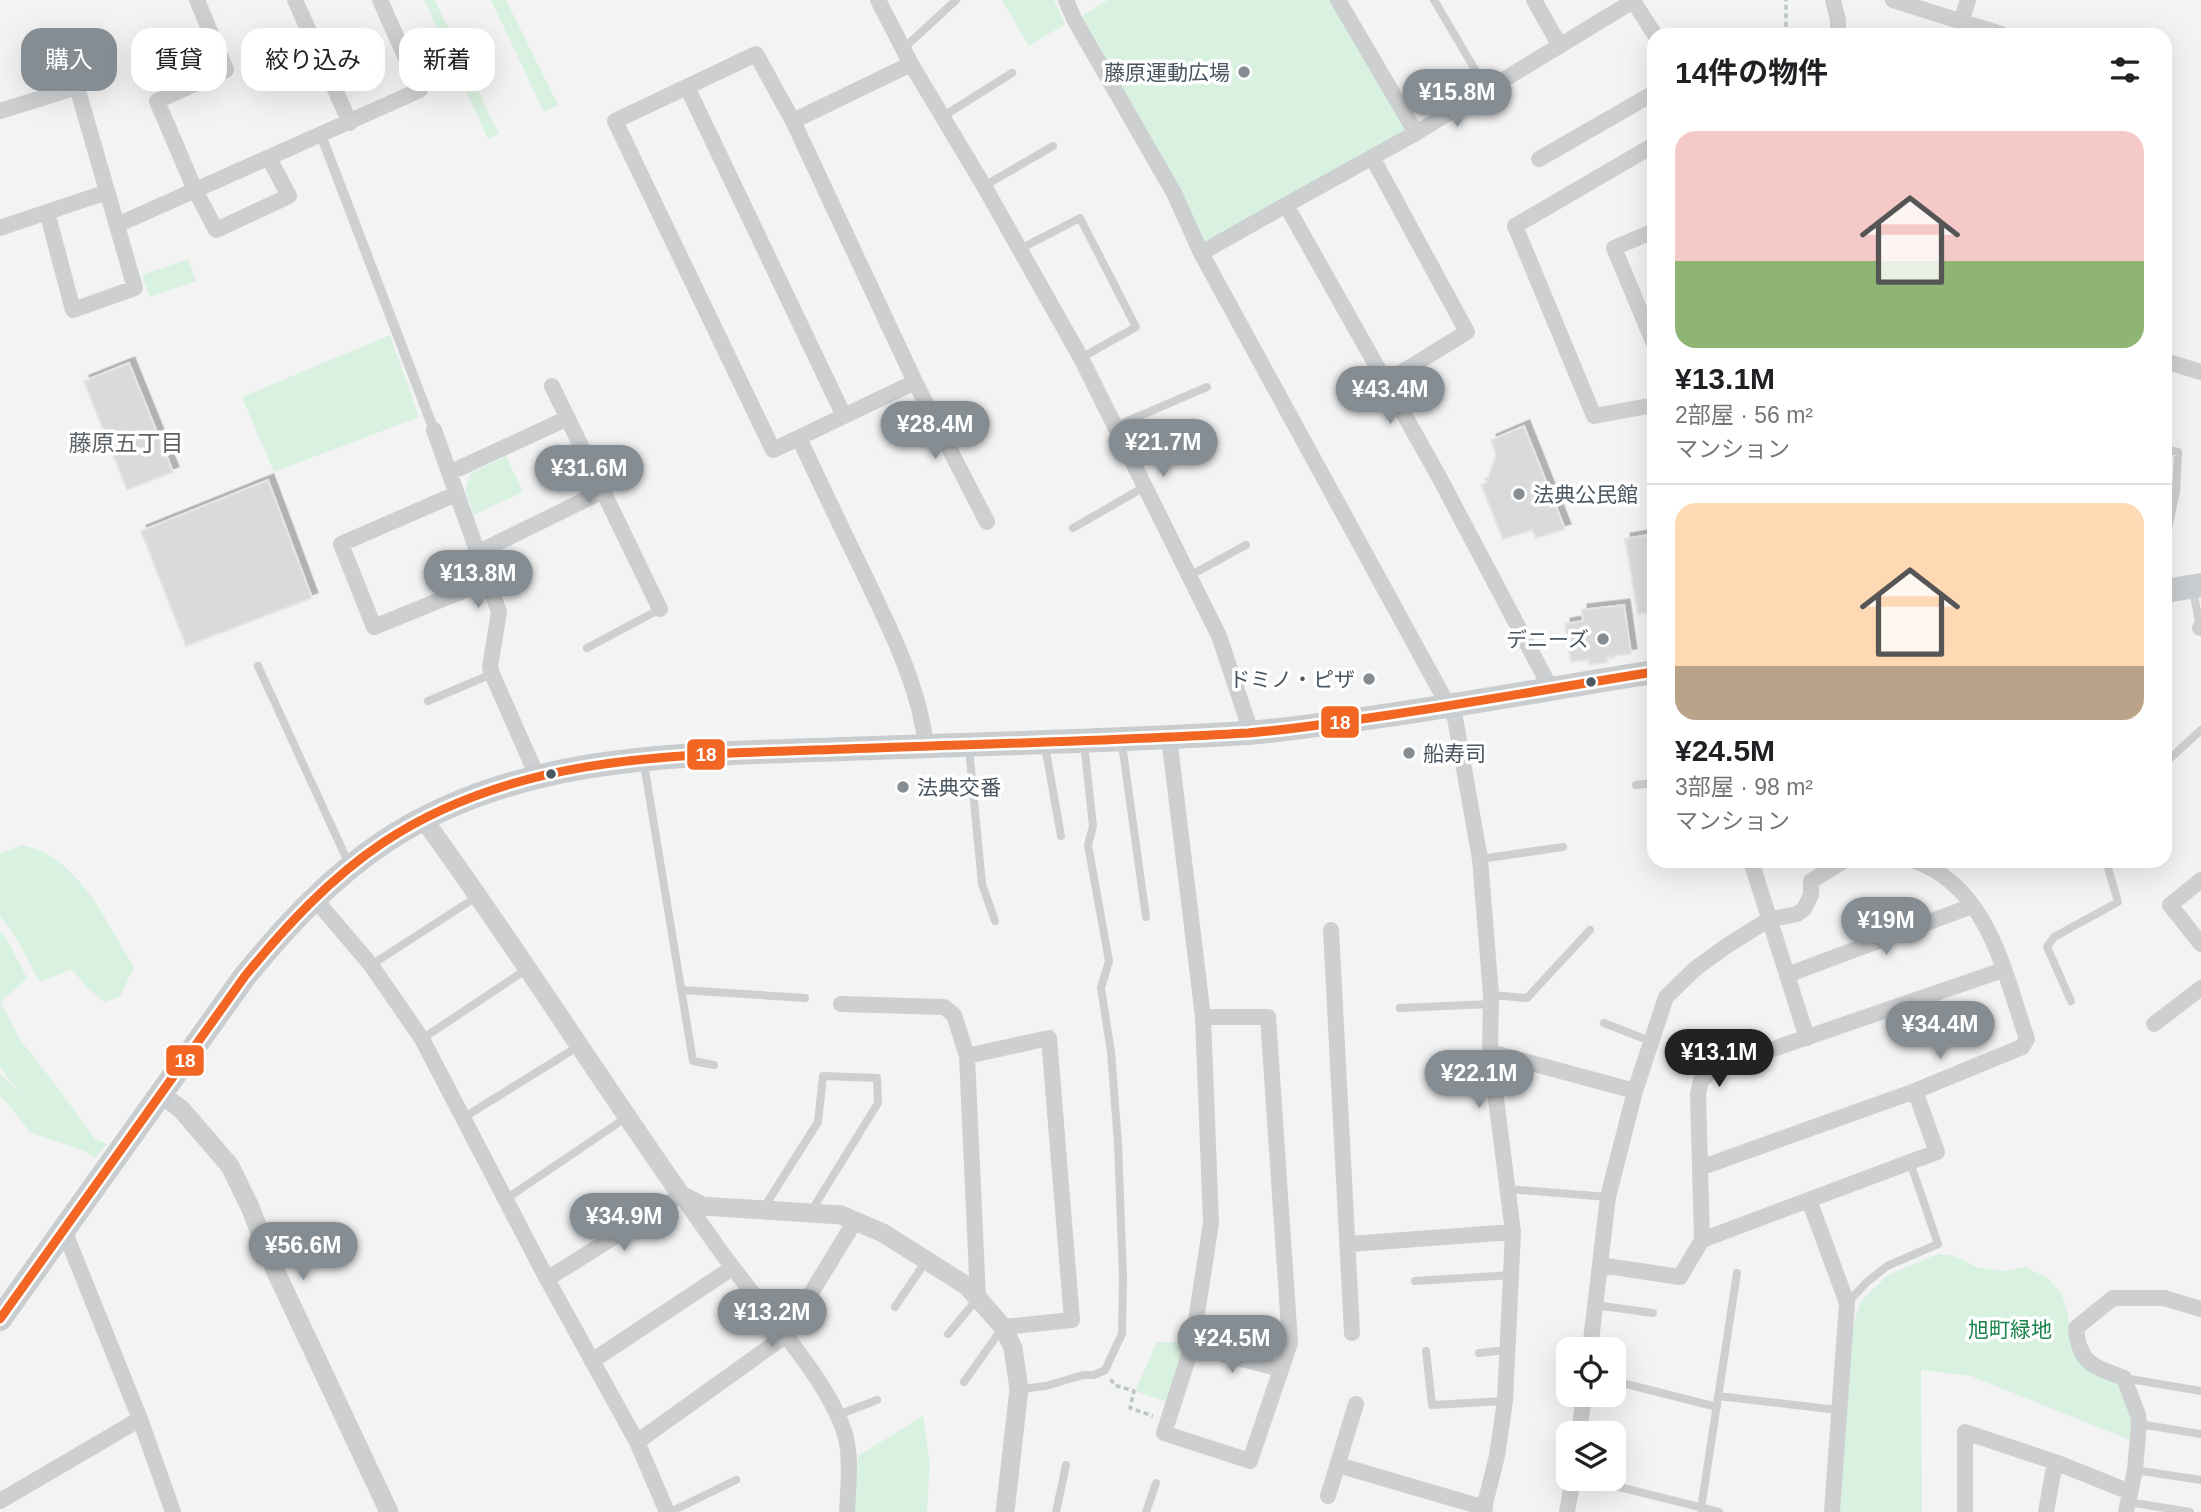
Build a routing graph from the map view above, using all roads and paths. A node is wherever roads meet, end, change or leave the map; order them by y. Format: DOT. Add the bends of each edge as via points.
graph roads {
  1 [pos="197,0"];
  2 [pos="295,0"];
  3 [pos="380,0"];
  4 [pos="878,0"];
  5 [pos="956,0"];
  6 [pos="1066,0"];
  7 [pos="1338,0"];
  8 [pos="1434,0"];
  9 [pos="1534,0"];
  10 [pos="1634,0"];
  11 [pos="1786,0"];
  12 [pos="1833,0"];
  13 [pos="1893,0"];
  14 [pos="1968,0"];
  15 [pos="1961,22"];
  16 [pos="1651,28"];
  17 [pos="1786,28"];
  18 [pos="1838,28"];
  19 [pos="1981,28"];
  20 [pos="1560,46"];
  21 [pos="903,49"];
  22 [pos="911,64"];
  23 [pos="1012,73"];
  24 [pos="687,87"];
  25 [pos="1487,90"];
  26 [pos="1647,97"];
  27 [pos="0,111"];
  28 [pos="942,117"];
  29 [pos="793,121"];
  30 [pos="350,123"];
  31 [pos="1416,133"];
  32 [pos="321,135"];
  33 [pos="1053,146"];
  34 [pos="1647,149"];
  35 [pos="1372,157"];
  36 [pos="269,158"];
  37 [pos="1539,159"];
  38 [pos="984,186"];
  39 [pos="195,190"];
  40 [pos="107,192"];
  41 [pos="1286,205"];
  42 [pos="47,212"];
  43 [pos="117,225"];
  44 [pos="0,228"];
  45 [pos="1647,233"];
  46 [pos="1020,249"];
  47 [pos="1201,253"];
  48 [pos="1647,327"];
  49 [pos="1081,358"];
  50 [pos="2172,364"];
  51 [pos="2201,372"];
  52 [pos="915,382"];
  53 [pos="1386,382"];
  54 [pos="552,386"];
  55 [pos="1206,387"];
  56 [pos="1647,406"];
  57 [pos="844,416"];
  58 [pos="568,418"];
  59 [pos="1116,426"];
  60 [pos="433,430"];
  61 [pos="799,438"];
  62 [pos="2172,451"];
  63 [pos="449,473"];
  64 [pos="1146,486"];
  65 [pos="603,491"];
  66 [pos="456,494"];
  67 [pos="2172,501"];
  68 [pos="987,522"];
  69 [pos="1073,528"];
  70 [pos="1247,545"];
  71 [pos="477,553"];
  72 [pos="1191,575"];
  73 [pos="487,581"];
  74 [pos="2197,586"];
  75 [pos="2172,590"];
  76 [pos="660,609"];
  77 [pos="2201,630"];
  78 [pos="587,648"];
  79 [pos="258,666"];
  80 [pos="1647,673"];
  81 [pos="492,674"];
  82 [pos="1551,689"];
  83 [pos="428,701"];
  84 [pos="1448,706"];
  85 [pos="2201,730"];
  86 [pos="1251,732"];
  87 [pos="1168,737"];
  88 [pos="1121,738"];
  89 [pos="1084,739"];
  90 [pos="1044,741"];
  91 [pos="969,745"];
  92 [pos="926,746"];
  93 [pos="2172,757"];
  94 [pos="643,758"];
  95 [pos="537,776"];
  96 [pos="1647,784"];
  97 [pos="1636,785"];
  98 [pos="424,820"];
  99 [pos="1061,836"];
  100 [pos="1563,847"];
  101 [pos="1480,859"];
  102 [pos="351,868"];
  103 [pos="1753,868"];
  104 [pos="1832,868"];
  105 [pos="1933,868"];
  106 [pos="2108,868"];
  107 [pos="2201,880"];
  108 [pos="479,895"];
  109 [pos="314,898"];
  110 [pos="1972,906"];
  111 [pos="1146,918"];
  112 [pos="1768,920"];
  113 [pos="995,921"];
  114 [pos="1331,930"];
  115 [pos="1590,930"];
  116 [pos="2201,943"];
  117 [pos="371,965"];
  118 [pos="527,969"];
  119 [pos="2003,970"];
  120 [pos="1787,975"];
  121 [pos="2201,988"];
  122 [pos="681,990"];
  123 [pos="805,999"];
  124 [pos="1491,1000"];
  125 [pos="2071,1001"];
  126 [pos="841,1004"];
  127 [pos="1399,1008"];
  128 [pos="1203,1017"];
  129 [pos="1604,1023"];
  130 [pos="2154,1024"];
  131 [pos="1807,1038"];
  132 [pos="422,1039"];
  133 [pos="1650,1041"];
  134 [pos="579,1046"];
  135 [pos="1490,1052"];
  136 [pos="967,1056"];
  137 [pos="714,1065"];
  138 [pos="1635,1091"];
  139 [pos="1915,1091"];
  140 [pos="161,1095"];
  141 [pos="627,1117"];
  142 [pos="463,1118"];
  143 [pos="1910,1162"];
  144 [pos="1700,1168"];
  145 [pos="1507,1189"];
  146 [pos="681,1195"];
  147 [pos="1608,1197"];
  148 [pos="506,1199"];
  149 [pos="1809,1200"];
  150 [pos="763,1209"];
  151 [pos="810,1213"];
  152 [pos="855,1221"];
  153 [pos="64,1230"];
  154 [pos="1513,1232"];
  155 [pos="1702,1240"];
  156 [pos="1349,1244"];
  157 [pos="926,1261"];
  158 [pos="1600,1265"];
  159 [pos="732,1268"];
  160 [pos="1737,1273"];
  161 [pos="1512,1275"];
  162 [pos="547,1279"];
  163 [pos="1415,1281"];
  164 [pos="978,1298"];
  165 [pos="1847,1303"];
  166 [pos="1595,1305"];
  167 [pos="895,1307"];
  168 [pos="2201,1309"];
  169 [pos="1653,1313"];
  170 [pos="0,1319"];
  171 [pos="1003,1326"];
  172 [pos="1352,1333"];
  173 [pos="948,1334"];
  174 [pos="785,1336"];
  175 [pos="1591,1337"];
  176 [pos="1192,1346"];
  177 [pos="1507,1350"];
  178 [pos="1426,1351"];
  179 [pos="1479,1353"];
  180 [pos="592,1361"];
  181 [pos="1281,1369"];
  182 [pos="1105,1370"];
  183 [pos="2124,1378"];
  184 [pos="964,1382"];
  185 [pos="1626,1384"];
  186 [pos="1019,1389"];
  187 [pos="2201,1391"];
  188 [pos="1718,1396"];
  189 [pos="877,1400"];
  190 [pos="1504,1401"];
  191 [pos="1356,1404"];
  192 [pos="1717,1407"];
  193 [pos="1838,1410"];
  194 [pos="838,1415"];
  195 [pos="140,1419"];
  196 [pos="2139,1424"];
  197 [pos="1164,1433"];
  198 [pos="2201,1434"];
  199 [pos="637,1442"];
  200 [pos="2055,1462"];
  201 [pos="1066,1465"];
  202 [pos="1338,1465"];
  203 [pos="2135,1470"];
  204 [pos="736,1480"];
  205 [pos="2201,1480"];
  206 [pos="1156,1483"];
  207 [pos="1626,1489"];
  208 [pos="1571,1491"];
  209 [pos="1328,1496"];
  210 [pos="0,1501"];
  211 [pos="2128,1502"];
  212 [pos="1701,1509"];
  213 [pos="1484,1510"];
  214 [pos="173,1512"];
  215 [pos="390,1512"];
  216 [pos="669,1512"];
  217 [pos="847,1512"];
  218 [pos="1005,1512"];
  219 [pos="1056,1512"];
  220 [pos="1146,1512"];
  221 [pos="1567,1512"];
  222 [pos="1719,1512"];
  223 [pos="1832,1512"];
  224 [pos="1965,1512"];
  225 [pos="2046,1512"];
  226 [pos="2190,1512"];
  1 -- 39 [label="street" via="226,70 157,101"];
  2 -- 30 [label="street"];
  3 -- 30 [label="street" via="420,90"];
  4 -- 21 [label="street"];
  5 -- 21 [label="lane"];
  6 -- 47 [label="street" via="1174,193"];
  7 -- 31 [label="street"];
  8 -- 25 [label="lane"];
  9 -- 20 [label="street"];
  10 -- 16 [label="street"];
  10 -- 20 [label="street"];
  11 -- 17 [label="path"];
  12 -- 18 [label="street"];
  13 -- 15 [label="street"];
  14 -- 15 [label="street"];
  15 -- 19 [label="street"];
  20 -- 25 [label="street"];
  21 -- 22 [label="street"];
  22 -- 28 [label="street"];
  22 -- 29 [label="street"];
  23 -- 28 [label="lane"];
  24 -- 29 [label="street" via="756,54"];
  24 -- 57 [label="street"];
  24 -- 61 [label="street" via="615,121 773,450"];
  25 -- 31 [label="street"];
  26 -- 37 [label="street"];
  27 -- 40 [label="street" via="77,87"];
  28 -- 38 [label="street"];
  29 -- 52 [label="street"];
  30 -- 32 [label="street"];
  31 -- 35 [label="street"];
  32 -- 36 [label="street"];
  32 -- 60 [label="street"];
  33 -- 38 [label="lane"];
  34 -- 56 [label="street" via="1515,226 1594,416"];
  35 -- 41 [label="street"];
  35 -- 53 [label="street" via="1467,332"];
  36 -- 39 [label="street"];
  36 -- 39 [label="street" via="289,196 220,229 216,230"];
  38 -- 46 [label="street"];
  39 -- 43 [label="street"];
  40 -- 42 [label="street"];
  40 -- 43 [label="street"];
  41 -- 47 [label="street"];
  41 -- 53 [label="street"];
  42 -- 43 [label="street" via="74,310 135,288"];
  42 -- 44 [label="street"];
  45 -- 48 [label="street" via="1614,248"];
  46 -- 49 [label="street"];
  46 -- 49 [label="lane" via="1080,218 1136,327"];
  47 -- 84 [label="street"];
  49 -- 59 [label="street"];
  50 -- 51 [label="street"];
  52 -- 57 [label="street"];
  52 -- 68 [label="street"];
  53 -- 82 [label="street"];
  54 -- 58 [label="street"];
  55 -- 59 [label="lane"];
  57 -- 61 [label="street"];
  58 -- 63 [label="street"];
  58 -- 65 [label="street"];
  59 -- 64 [label="street"];
  60 -- 63 [label="street"];
  61 -- 92 [label="street" via="910,676"];
  62 -- 67 [label="lane" via="2178,452"];
  63 -- 66 [label="street"];
  64 -- 69 [label="lane"];
  64 -- 72 [label="street"];
  65 -- 71 [label="street"];
  65 -- 76 [label="street"];
  66 -- 71 [label="street"];
  66 -- 73 [label="street" via="341,544 374,627"];
  70 -- 72 [label="lane"];
  71 -- 73 [label="street"];
  72 -- 86 [label="street" via="1219,636"];
  73 -- 81 [label="street" via="499,612"];
  74 -- 75 [label="main road"];
  74 -- 77 [label="lane"];
  76 -- 78 [label="lane"];
  79 -- 102 [label="lane"];
  80 -- 82 [label="main road"];
  81 -- 83 [label="lane"];
  81 -- 95 [label="street"];
  82 -- 84 [label="main road"];
  84 -- 86 [label="main road"];
  84 -- 101 [label="street" via="1455,718"];
  85 -- 93 [label="lane"];
  86 -- 87 [label="main road"];
  87 -- 88 [label="main road"];
  87 -- 128 [label="street"];
  88 -- 89 [label="main road"];
  88 -- 111 [label="lane"];
  89 -- 90 [label="main road"];
  89 -- 182 [label="lane" via="1093,826 1088,845 1109,961 1101,988 1118,1143 1122,1334"];
  90 -- 91 [label="main road"];
  90 -- 99 [label="lane"];
  91 -- 92 [label="main road"];
  91 -- 113 [label="lane" via="982,884"];
  92 -- 94 [label="main road"];
  94 -- 95 [label="main road"];
  94 -- 122 [label="lane"];
  95 -- 98 [label="main road" via="481,793"];
  96 -- 97 [label="lane"];
  98 -- 102 [label="main road"];
  98 -- 108 [label="street"];
  100 -- 101 [label="lane"];
  101 -- 124 [label="street"];
  102 -- 109 [label="main road"];
  103 -- 112 [label="street"];
  104 -- 112 [label="street" via="1811,881 1804,909"];
  105 -- 110 [label="street"];
  106 -- 125 [label="lane" via="2118,902 2054,937 2047,947"];
  107 -- 116 [label="street" via="2169,905"];
  108 -- 117 [label="lane"];
  108 -- 118 [label="street"];
  109 -- 117 [label="street"];
  109 -- 140 [label="main road" via="246,976"];
  110 -- 119 [label="street" via="1985,924"];
  110 -- 120 [label="street"];
  112 -- 120 [label="street"];
  112 -- 133 [label="street" via="1696,968 1666,997"];
  114 -- 156 [label="street"];
  115 -- 124 [label="lane" via="1527,999"];
  117 -- 132 [label="street"];
  118 -- 132 [label="lane"];
  118 -- 134 [label="street"];
  119 -- 131 [label="street"];
  119 -- 139 [label="street" via="2027,1039 2022,1048"];
  120 -- 131 [label="street"];
  121 -- 130 [label="street"];
  122 -- 123 [label="lane"];
  122 -- 137 [label="lane" via="693,1061"];
  124 -- 127 [label="lane"];
  124 -- 135 [label="street"];
  126 -- 136 [label="street" via="944,1007 954,1015"];
  128 -- 176 [label="street" via="1211,1223"];
  128 -- 181 [label="street" via="1268,1017 1290,1343"];
  129 -- 133 [label="lane"];
  131 -- 144 [label="street" via="1712,1070 1702,1081 1698,1093"];
  132 -- 142 [label="street"];
  133 -- 138 [label="street"];
  134 -- 141 [label="street"];
  134 -- 142 [label="lane"];
  135 -- 138 [label="street"];
  135 -- 145 [label="street"];
  136 -- 164 [label="street"];
  136 -- 171 [label="street" via="1049,1038 1072,1320"];
  138 -- 147 [label="street"];
  139 -- 143 [label="street" via="1937,1152"];
  139 -- 144 [label="street"];
  140 -- 153 [label="main road"];
  140 -- 215 [label="street" via="181,1109 230,1166"];
  141 -- 146 [label="street"];
  141 -- 148 [label="lane"];
  142 -- 148 [label="street"];
  143 -- 149 [label="street"];
  143 -- 165 [label="lane" via="1938,1244 1886,1266"];
  144 -- 155 [label="street"];
  145 -- 147 [label="lane"];
  145 -- 154 [label="street"];
  146 -- 150 [label="street" via="702,1206"];
  146 -- 159 [label="street"];
  146 -- 162 [label="street"];
  147 -- 158 [label="street"];
  148 -- 162 [label="street"];
  149 -- 155 [label="street"];
  149 -- 165 [label="street"];
  150 -- 151 [label="street"];
  150 -- 151 [label="lane" via="818,1122 823,1076 877,1078 878,1103"];
  151 -- 152 [label="street"];
  152 -- 157 [label="street"];
  152 -- 174 [label="street"];
  153 -- 170 [label="main road"];
  153 -- 195 [label="street"];
  154 -- 156 [label="street"];
  154 -- 161 [label="street"];
  155 -- 158 [label="street" via="1680,1277"];
  156 -- 172 [label="street"];
  157 -- 164 [label="street"];
  157 -- 167 [label="lane"];
  158 -- 166 [label="street"];
  159 -- 174 [label="street"];
  159 -- 180 [label="street"];
  160 -- 188 [label="lane"];
  161 -- 163 [label="lane"];
  161 -- 177 [label="street"];
  162 -- 180 [label="street"];
  164 -- 171 [label="street"];
  164 -- 173 [label="lane"];
  165 -- 193 [label="street"];
  166 -- 169 [label="lane"];
  166 -- 175 [label="street"];
  168 -- 183 [label="street" via="2164,1298 2113,1298 2076,1328 2077,1349 2084,1358"];
  171 -- 184 [label="lane"];
  171 -- 186 [label="street" via="1013,1348"];
  174 -- 194 [label="street"];
  174 -- 199 [label="street"];
  176 -- 181 [label="street"];
  176 -- 197 [label="street"];
  177 -- 179 [label="lane"];
  177 -- 190 [label="street"];
  178 -- 190 [label="lane" via="1432,1405"];
  180 -- 199 [label="street"];
  181 -- 197 [label="street" via="1250,1461"];
  182 -- 186 [label="lane"];
  182 -- 197 [label="path" via="1114,1385 1134,1391 1130,1408 1153,1416 1151,1430"];
  183 -- 187 [label="lane"];
  183 -- 196 [label="street"];
  185 -- 192 [label="lane"];
  186 -- 218 [label="street"];
  188 -- 192 [label="lane"];
  188 -- 193 [label="lane"];
  189 -- 194 [label="lane"];
  190 -- 213 [label="street"];
  191 -- 202 [label="street"];
  192 -- 212 [label="lane"];
  193 -- 223 [label="street"];
  194 -- 217 [label="street" via="847,1442"];
  195 -- 210 [label="street"];
  195 -- 214 [label="street"];
  196 -- 198 [label="lane"];
  196 -- 203 [label="street"];
  199 -- 216 [label="street"];
  200 -- 211 [label="street"];
  200 -- 224 [label="street" via="1965,1432"];
  200 -- 225 [label="street"];
  201 -- 219 [label="lane"];
  202 -- 209 [label="street"];
  202 -- 213 [label="street"];
  203 -- 205 [label="lane"];
  203 -- 211 [label="street"];
  204 -- 216 [label="lane"];
  206 -- 220 [label="lane"];
  207 -- 212 [label="lane"];
  208 -- 221 [label="street"];
  211 -- 226 [label="lane"];
  212 -- 222 [label="lane"];
}
